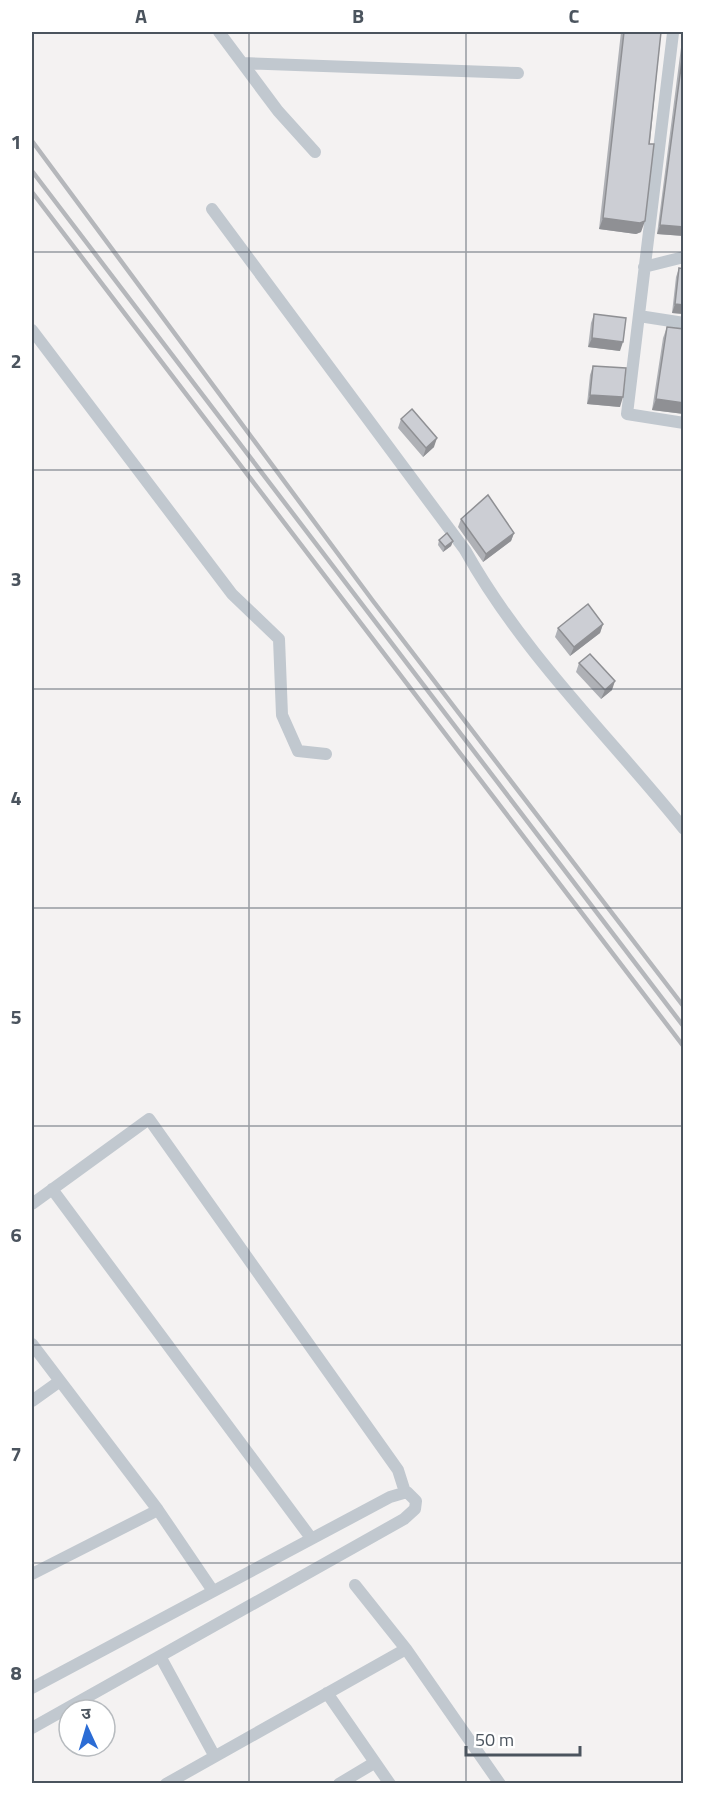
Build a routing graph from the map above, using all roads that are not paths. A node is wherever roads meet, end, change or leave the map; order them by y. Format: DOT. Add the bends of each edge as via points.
graph roads {
  1 [pos="219,32"];
  2 [pos="673,33"];
  3 [pos="243,63"];
  4 [pos="518,73"];
  5 [pos="315,152"];
  6 [pos="212,209"];
  7 [pos="684,257"];
  8 [pos="644,267"];
  9 [pos="639,316"];
  10 [pos="684,323"];
  11 [pos="32,330"];
  12 [pos="684,423"];
  13 [pos="326,754"];
  14 [pos="684,829"];
  15 [pos="52,1189"];
  16 [pos="32,1204"];
  17 [pos="32,1344"];
  18 [pos="60,1381"];
  19 [pos="32,1401"];
  20 [pos="405,1492"];
  21 [pos="158,1510"];
  22 [pos="311,1538"];
  23 [pos="32,1574"];
  24 [pos="355,1585"];
  25 [pos="213,1591"];
  26 [pos="406,1649"];
  27 [pos="160,1656"];
  28 [pos="32,1688"];
  29 [pos="327,1693"];
  30 [pos="32,1728"];
  31 [pos="214,1755"];
  32 [pos="374,1763"];
  33 [pos="166,1784"];
  34 [pos="339,1784"];
  35 [pos="390,1784"];
  36 [pos="500,1784"];
  1 -- 3 [label="street"];
  2 -- 8 [label="street"];
  3 -- 4 [label="street"];
  3 -- 5 [label="street"];
  6 -- 14 [label="street" via="465,550 545,666"];
  7 -- 8 [label="street"];
  8 -- 9 [label="street"];
  9 -- 10 [label="street"];
  9 -- 12 [label="street" via="627,414"];
  11 -- 13 [label="street" via="232,594 279,639 282,715 298,751"];
  15 -- 16 [label="street"];
  15 -- 20 [label="street" via="149,1119 399,1470"];
  15 -- 22 [label="street"];
  17 -- 18 [label="street"];
  18 -- 19 [label="street"];
  18 -- 21 [label="street"];
  20 -- 22 [label="street"];
  20 -- 27 [label="street" via="416,1501 415,1509 404,1519"];
  21 -- 23 [label="street"];
  21 -- 25 [label="street"];
  22 -- 25 [label="street"];
  24 -- 26 [label="street"];
  25 -- 28 [label="street"];
  26 -- 29 [label="street"];
  26 -- 36 [label="street"];
  27 -- 30 [label="street"];
  27 -- 31 [label="street"];
  29 -- 31 [label="street"];
  29 -- 32 [label="street"];
  31 -- 33 [label="street"];
  32 -- 34 [label="street"];
  32 -- 35 [label="street"];
}
